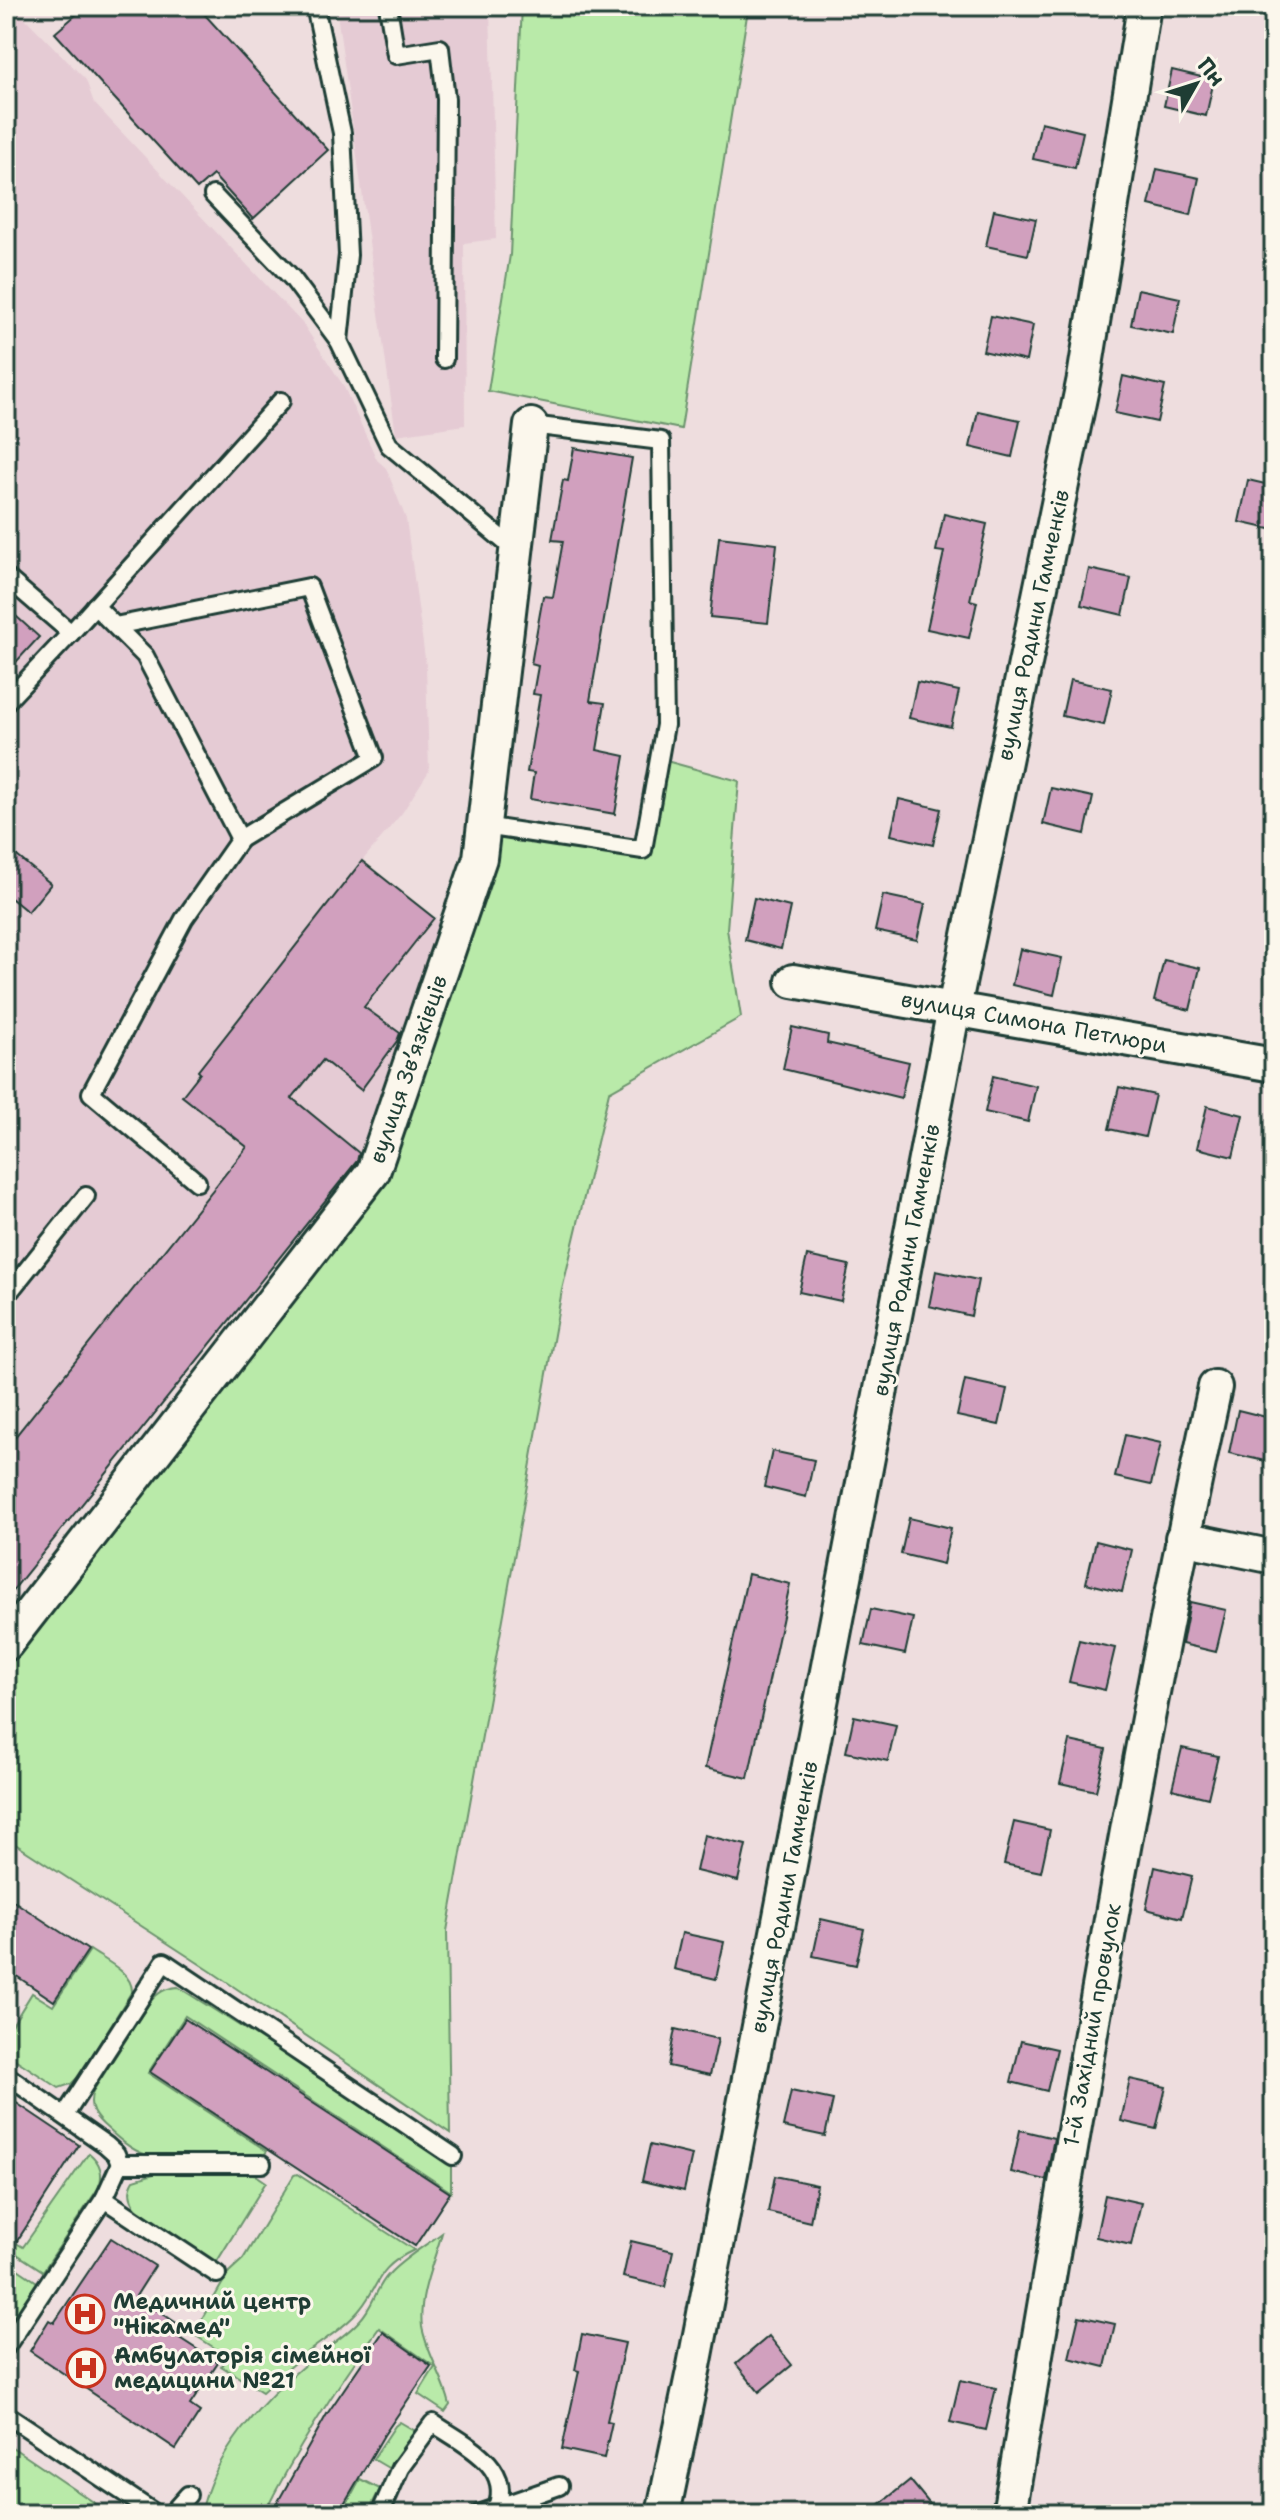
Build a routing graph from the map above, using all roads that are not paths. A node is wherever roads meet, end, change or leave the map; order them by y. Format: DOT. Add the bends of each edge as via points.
graph roads {
  1 [pos="315,6"];
  2 [pos="388,6"];
  3 [pos="1144,6"];
  4 [pos="213,195"];
  5 [pos="339,341"];
  6 [pos="444,359"];
  7 [pos="281,401"];
  8 [pos="531,425"];
  9 [pos="515,550"];
  10 [pos="6,577"];
  11 [pos="95,606"];
  12 [pos="115,626"];
  13 [pos="71,633"];
  14 [pos="6,702"];
  15 [pos="484,826"];
  16 [pos="240,839"];
  17 [pos="793,981"];
  18 [pos="954,1008"];
  19 [pos="1274,1065"];
  20 [pos="197,1182"];
  21 [pos="86,1196"];
  22 [pos="6,1296"];
  23 [pos="1215,1387"];
  24 [pos="1182,1538"];
  25 [pos="1274,1557"];
  26 [pos="6,1644"];
  27 [pos="6,2075"];
  28 [pos="65,2115"];
  29 [pos="453,2156"];
  30 [pos="120,2164"];
  31 [pos="262,2164"];
  32 [pos="104,2199"];
  33 [pos="217,2274"];
  34 [pos="6,2347"];
  35 [pos="6,2414"];
  36 [pos="559,2486"];
  37 [pos="188,2495"];
  38 [pos="497,2507"];
  39 [pos="156,2514"];
  40 [pos="171,2514"];
  41 [pos="380,2514"];
  42 [pos="479,2514"];
  43 [pos="663,2514"];
  44 [pos="1009,2514"];
  1 -- 5 [label="lane" via="342,133 348,255"];
  2 -- 6 [label="lane" via="396,55 440,48 446,99"];
  3 -- 18 [label="street, вулиця Родини Гамченків" via="1084,378"];
  4 -- 5 [label="lane" via="292,278"];
  5 -- 9 [label="lane" via="389,445"];
  7 -- 11 [label="lane"];
  8 -- 9 [label="street, вулиця Звʼязківців"];
  8 -- 15 [label="lane" via="661,441 665,725 643,850"];
  9 -- 15 [label="street, вулиця Звʼязківців"];
  10 -- 13 [label="lane"];
  11 -- 12 [label="lane"];
  11 -- 13 [label="lane"];
  12 -- 16 [label="lane" via="145,656"];
  12 -- 16 [label="lane" via="309,587 374,758"];
  13 -- 14 [label="lane"];
  15 -- 26 [label="street, вулиця Звʼязківців" via="480,858 373,1172"];
  16 -- 20 [label="lane" via="184,919 91,1093"];
  17 -- 18 [label="street, вулиця Симона Петлюри"];
  18 -- 19 [label="street, вулиця Симона Петлюри"];
  18 -- 43 [label="street, вулиця Родини Гамченків"];
  21 -- 22 [label="lane"];
  23 -- 24 [label="street, 1-й Західний провулок"];
  24 -- 25 [label="street"];
  24 -- 44 [label="street, 1-й Західний провулок" via="1116,1882"];
  27 -- 28 [label="lane"];
  28 -- 29 [label="lane" via="164,1962"];
  28 -- 30 [label="lane" via="106,2145"];
  30 -- 31 [label="lane"];
  30 -- 32 [label="lane"];
  32 -- 33 [label="lane"];
  32 -- 34 [label="lane"];
  35 -- 39 [label="lane"];
  36 -- 38 [label="lane"];
  37 -- 40 [label="lane"];
  38 -- 41 [label="lane" via="500,2483 486,2459 433,2423 400,2468"];
  38 -- 42 [label="lane"];
}
